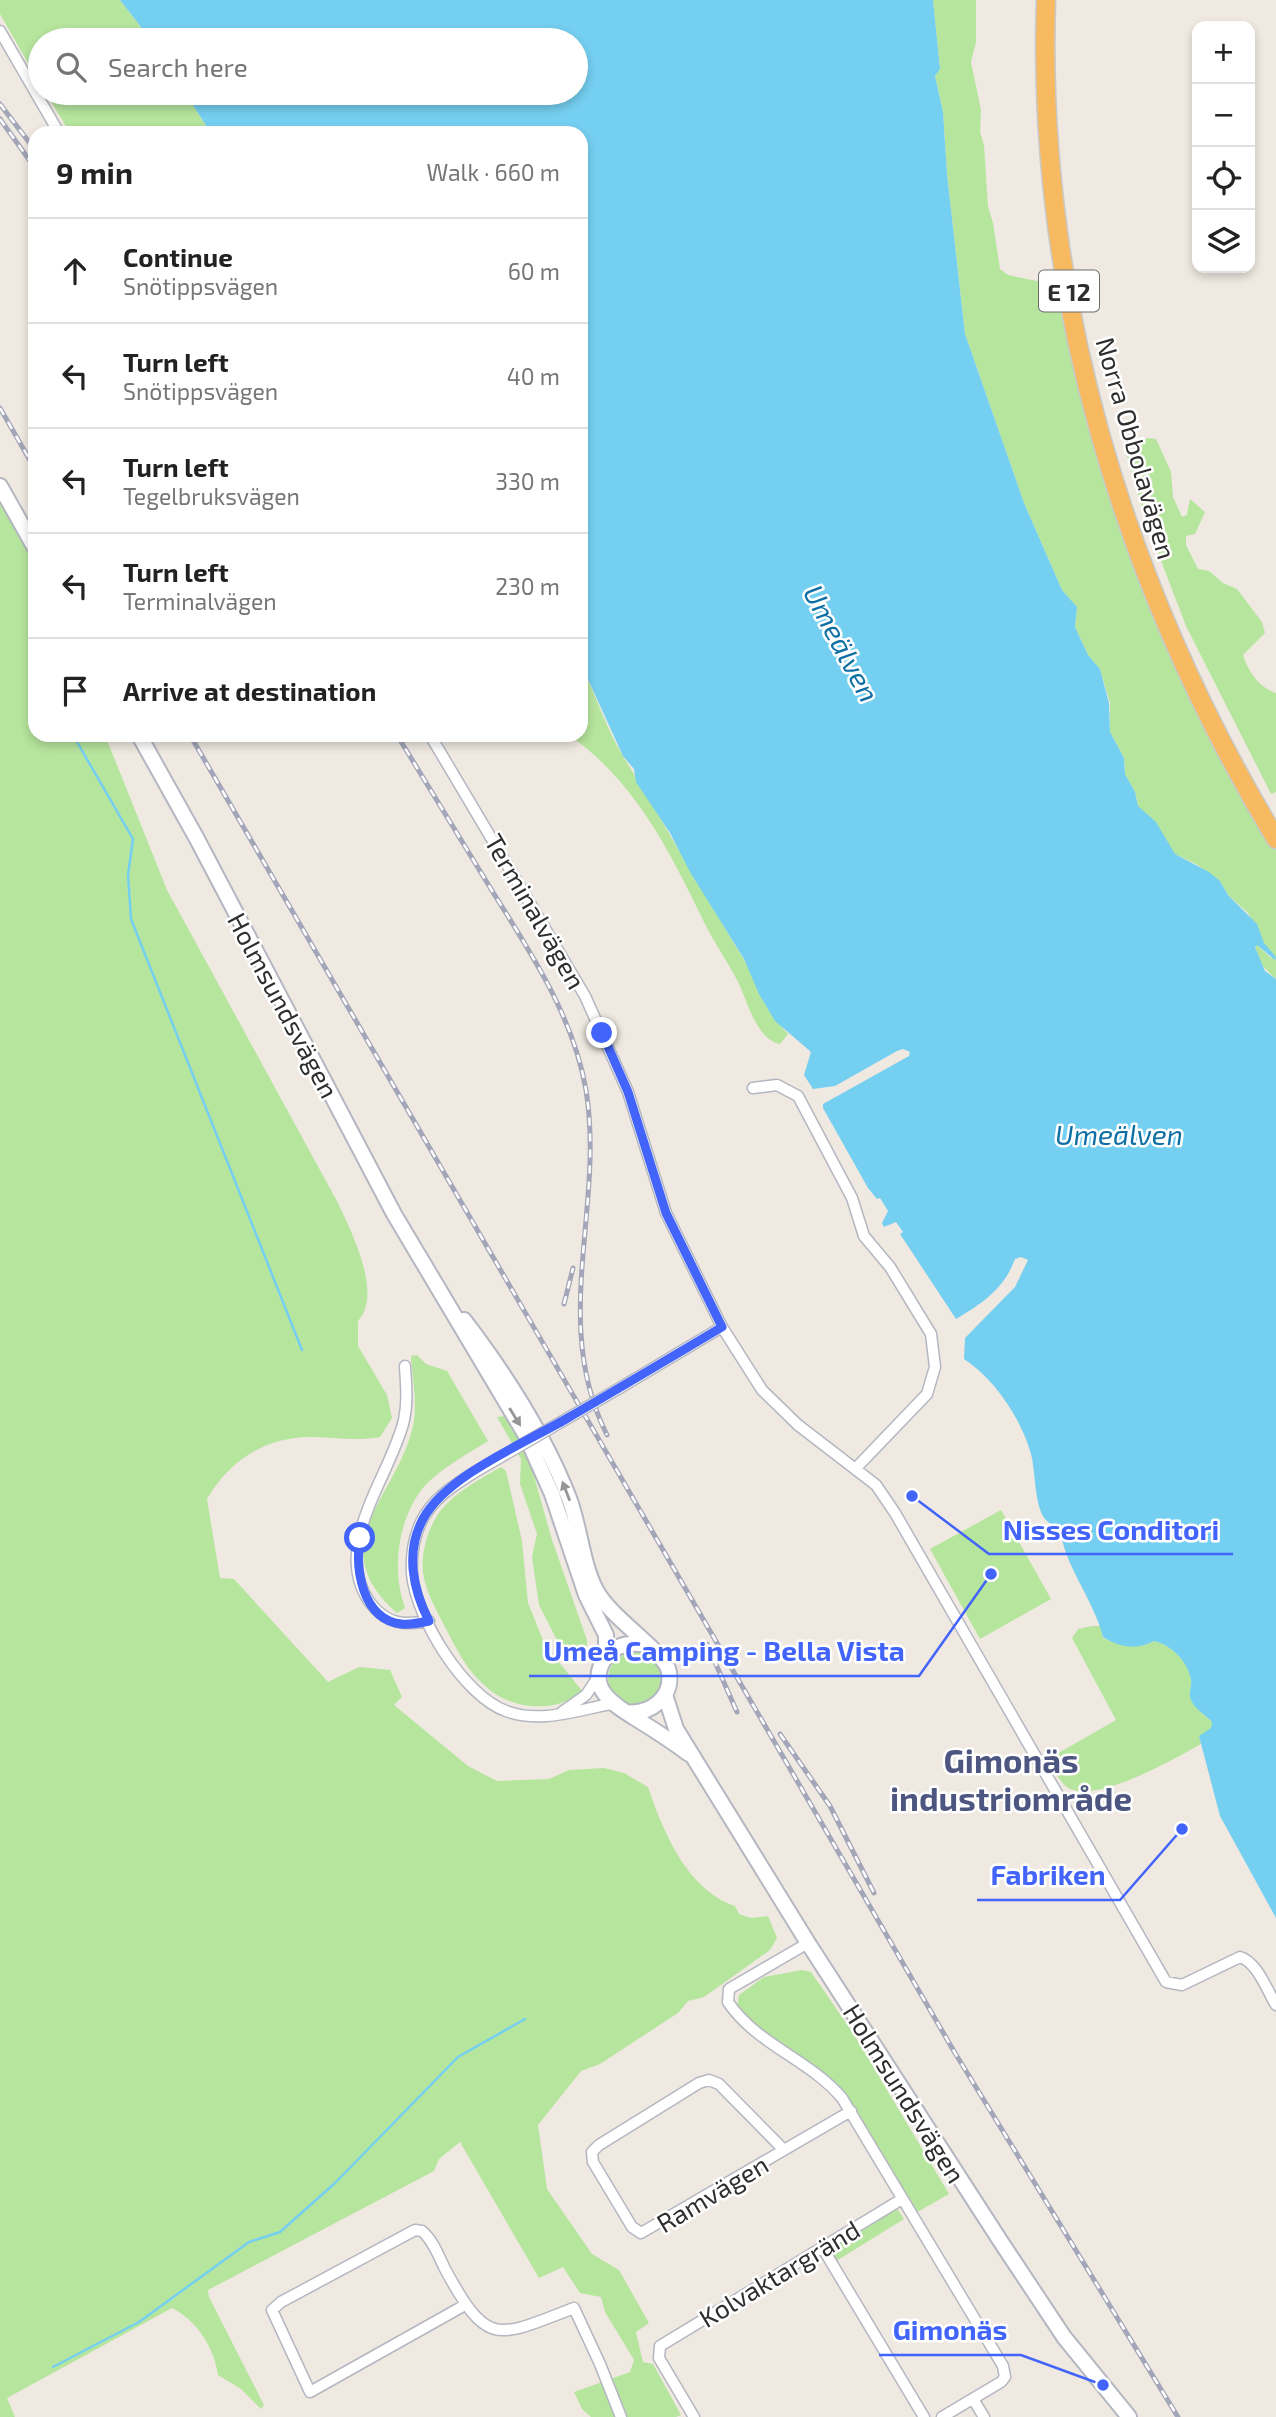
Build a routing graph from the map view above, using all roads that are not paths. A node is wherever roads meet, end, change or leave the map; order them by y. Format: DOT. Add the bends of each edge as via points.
graph roads {
  1 [pos="1046,0"];
  2 [pos="0,31"];
  3 [pos="28,79"];
  4 [pos="43,105"];
  5 [pos="55,126"];
  6 [pos="0,486"];
  7 [pos="28,536"];
  8 [pos="143,742"];
  9 [pos="434,742"];
  10 [pos="1276,839"];
  11 [pos="753,1088"];
  12 [pos="428,1275"];
  13 [pos="722,1327"];
  14 [pos="405,1366"];
  15 [pos="858,1467"];
  16 [pos="429,1621"];
  17 [pos="646,1645"];
  18 [pos="606,1658"];
  19 [pos="600,1673"];
  20 [pos="666,1695"];
  21 [pos="611,1704"];
  22 [pos="626,1712"];
  23 [pos="560,1714"];
  24 [pos="696,1758"];
  25 [pos="808,1943"];
  26 [pos="1276,2005"];
  27 [pos="851,2111"];
  28 [pos="784,2150"];
  29 [pos="902,2199"];
  30 [pos="822,2247"];
  31 [pos="466,2305"];
  32 [pos="974,2399"];
  33 [pos="621,2417"];
  34 [pos="694,2417"];
  35 [pos="923,2417"];
  36 [pos="942,2417"];
  37 [pos="984,2417"];
  38 [pos="1129,2417"];
  1 -- 10 [label="highway, Norra Obbolavägen / E 12" via="1054,189 1070,303 1103,444 1164,623 1215,731"];
  2 -- 3 [label="street"];
  4 -- 5 [label="street"];
  6 -- 7 [label="main road"];
  8 -- 12 [label="main road, Holmsundsvägen"];
  9 -- 13 [label="street, Terminalvägen" via="585,996 628,1092 666,1213"];
  11 -- 15 [label="street" via="777,1085 798,1096 855,1205 864,1236 890,1267 931,1334 935,1367 927,1394"];
  17 -- 12 [label="main road, Holmsundsvägen, one-way" via="613,1616 595,1589 573,1508 534,1423 486,1349"];
  12 -- 18 [label="main road, Holmsundsvägen, one-way" via="526,1434 586,1595 606,1635"];
  13 -- 15 [label="street, Terminalvägen" via="779,1409"];
  13 -- 16 [label="street, bridge" via="475,1472 434,1502 415,1539 412,1576"];
  14 -- 16 [label="street" via="404,1421 365,1519 358,1569 365,1595 388,1620 399,1624"];
  15 -- 26 [label="street, Terminalvägen" via="876,1485 945,1595 1166,1982 1182,1985 1240,1957 1248,1959"];
  16 -- 23 [label="street" via="458,1675 478,1696 521,1715"];
  17 -- 18 [label="main road" via="624,1645"];
  17 -- 20 [label="main road, Holmsundsvägen" via="658,1652 668,1667"];
  18 -- 19 [label="main road"];
  19 -- 21 [label="main road" via="601,1688"];
  19 -- 23 [label="street" via="586,1695"];
  20 -- 22 [label="main road" via="646,1711"];
  20 -- 24 [label="main road, Holmsundsvägen" via="671,1719"];
  21 -- 22 [label="main road, Holmsundsvägen"];
  21 -- 23 [label="street"];
  22 -- 24 [label="main road, Holmsundsvägen"];
  24 -- 25 [label="main road, Holmsundsvägen"];
  25 -- 27 [label="street" via="729,1989 728,2002 751,2031 831,2085"];
  25 -- 38 [label="main road, Holmsundsvägen" via="1057,2326"];
  27 -- 28 [label="street, Ramvägen"];
  27 -- 29 [label="street"];
  28 -- 28 [label="street, Ramvägen" via="641,2233 632,2227 593,2162 592,2152 709,2080 719,2084"];
  29 -- 30 [label="street, Kolvaktargränd"];
  29 -- 32 [label="street" via="1004,2371 1002,2382"];
  30 -- 34 [label="street, Kolvaktargränd" via="664,2342 659,2358"];
  30 -- 35 [label="street"];
  31 -- 31 [label="street" via="426,2235 415,2230 272,2310 310,2392"];
  31 -- 33 [label="street" via="484,2326 510,2331 574,2308"];
  32 -- 36 [label="street"];
  32 -- 37 [label="street"];
}
